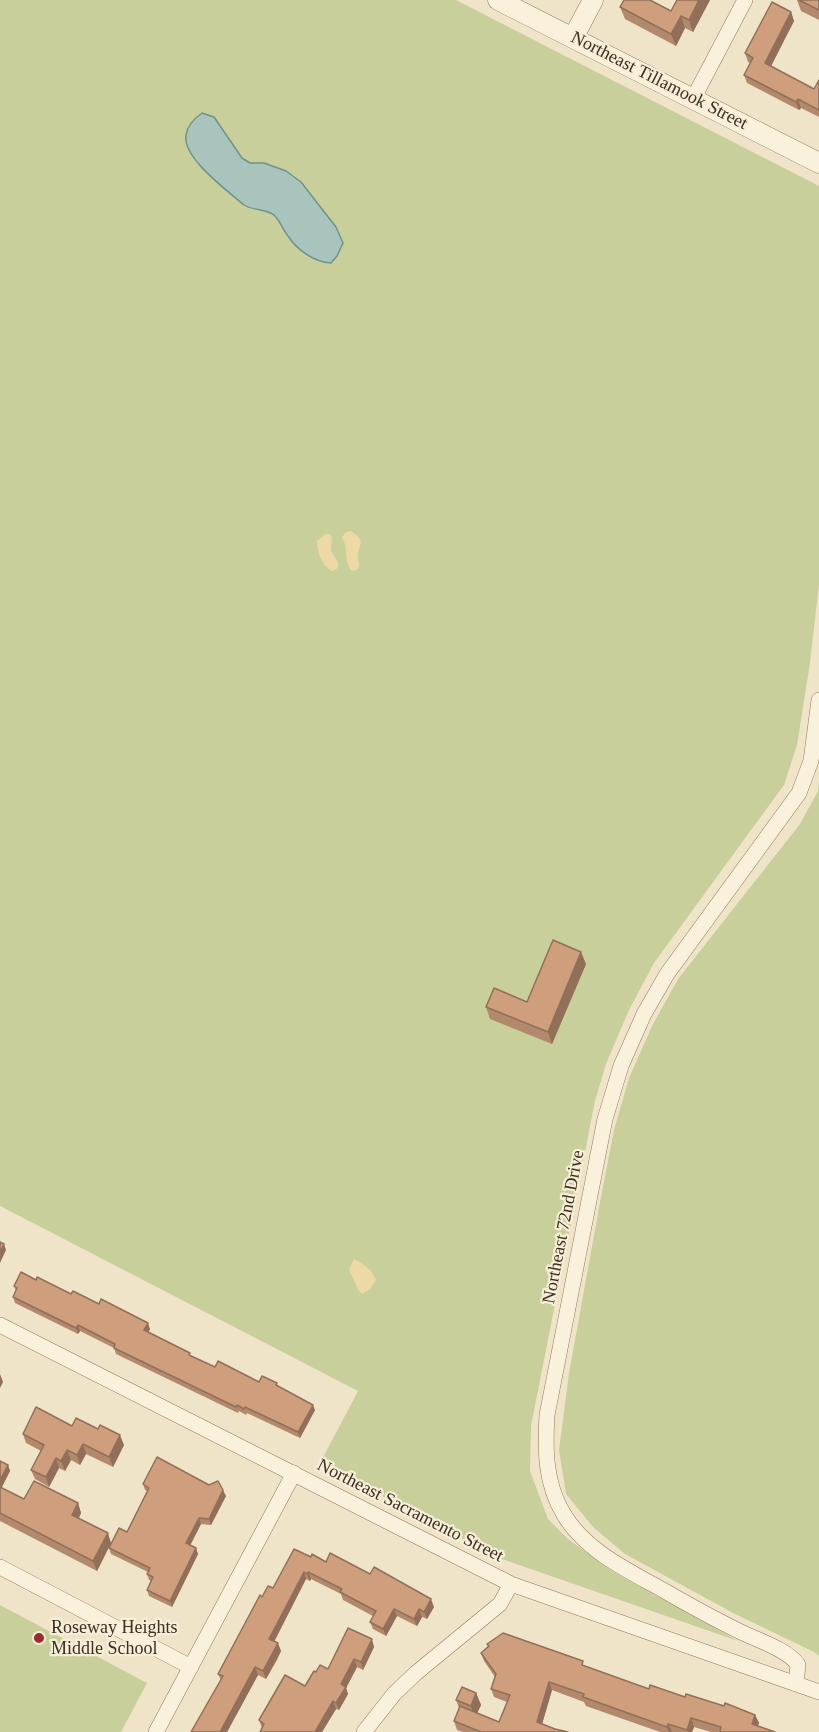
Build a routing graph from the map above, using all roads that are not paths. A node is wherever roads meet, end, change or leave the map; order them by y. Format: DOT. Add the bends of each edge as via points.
graph roads {
  1 [pos="498,0"];
  2 [pos="593,0"];
  3 [pos="745,0"];
  4 [pos="573,38"];
  5 [pos="693,99"];
  6 [pos="819,163"];
  7 [pos="819,700"];
  8 [pos="0,1325"];
  9 [pos="294,1473"];
  10 [pos="0,1567"];
  11 [pos="511,1584"];
  12 [pos="191,1667"];
  13 [pos="796,1684"];
  14 [pos="819,1692"];
  15 [pos="156,1732"];
  16 [pos="364,1732"];
  1 -- 4 [label="street, Northeast Tillamook Street"];
  2 -- 4 [label="street"];
  3 -- 5 [label="street"];
  4 -- 5 [label="street, Northeast Tillamook Street"];
  5 -- 6 [label="street, Northeast Tillamook Street"];
  7 -- 13 [label="street, Northeast 72nd Drive" via="811,761 799,793 667,974 621,1066 605,1119 546,1437 554,1494 562,1513 583,1538 659,1588 790,1656 798,1665"];
  8 -- 9 [label="street, Northeast Sacramento Street"];
  9 -- 11 [label="street, Northeast Sacramento Street"];
  9 -- 12 [label="street"];
  10 -- 12 [label="street"];
  11 -- 13 [label="street, Northeast Sacramento Street"];
  11 -- 16 [label="street" via="500,1604 394,1694"];
  12 -- 15 [label="street"];
  13 -- 14 [label="street, Northeast Sacramento Street"];
}
